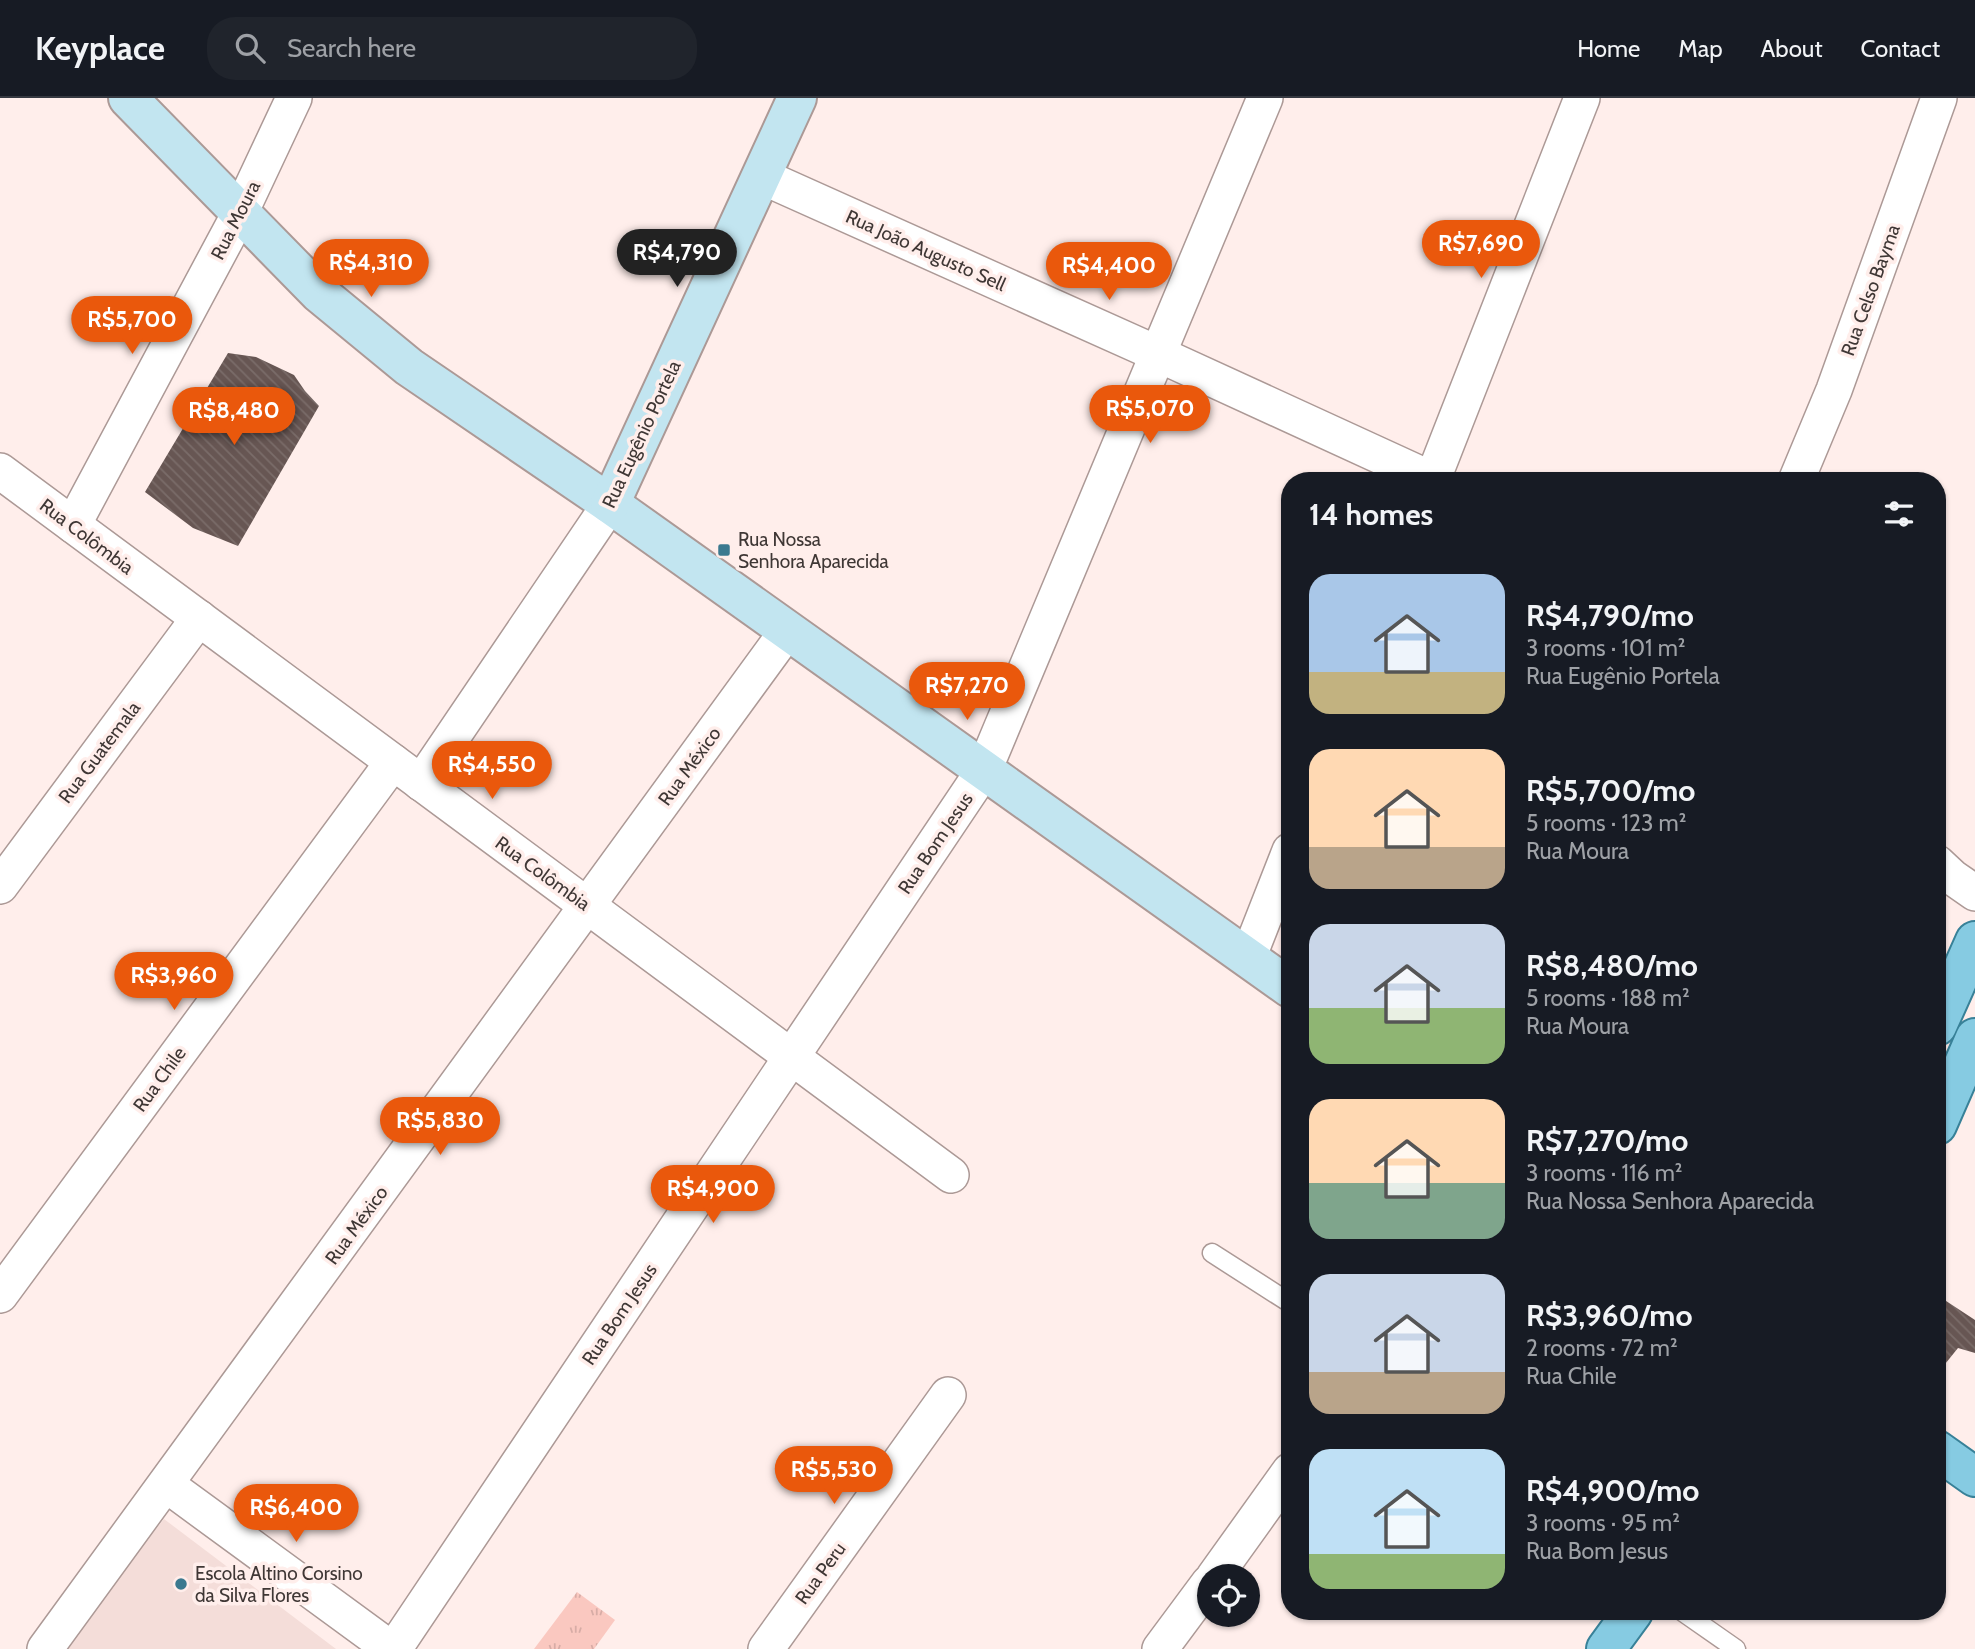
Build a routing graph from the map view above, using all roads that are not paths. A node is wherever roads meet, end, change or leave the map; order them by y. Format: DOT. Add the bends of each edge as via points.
graph roads {
  1 [pos="128,98"];
  2 [pos="294,98"];
  3 [pos="797,98"];
  4 [pos="1265,98"];
  5 [pos="1582,98"];
  6 [pos="1939,98"];
  7 [pos="761,176"];
  8 [pos="240,213"];
  9 [pos="1158,354"];
  10 [pos="0,471"];
  11 [pos="1414,472"];
  12 [pos="1437,472"];
  13 [pos="1800,472"];
  14 [pos="610,504"];
  15 [pos="73,525"];
  16 [pos="199,618"];
  17 [pos="788,630"];
  18 [pos="393,762"];
  19 [pos="984,770"];
  20 [pos="421,783"];
  21 [pos="1946,871"];
  22 [pos="1281,874"];
  23 [pos="0,886"];
  24 [pos="1975,893"];
  25 [pos="587,906"];
  26 [pos="1975,941"];
  27 [pos="1248,958"];
  28 [pos="1281,982"];
  29 [pos="1946,1006"];
  30 [pos="1975,1038"];
  31 [pos="792,1057"];
  32 [pos="1946,1104"];
  33 [pos="951,1175"];
  34 [pos="1212,1253"];
  35 [pos="0,1296"];
  36 [pos="1281,1297"];
  37 [pos="948,1395"];
  38 [pos="1946,1456"];
  39 [pos="1975,1477"];
  40 [pos="1281,1484"];
  41 [pos="167,1485"];
  42 [pos="1223,1564"];
  43 [pos="1197,1599"];
  44 [pos="1627,1620"];
  45 [pos="1695,1620"];
  46 [pos="45,1649"];
  47 [pos="393,1649"];
  48 [pos="766,1649"];
  49 [pos="1160,1649"];
  50 [pos="1606,1649"];
  51 [pos="1736,1649"];
  1 -- 8 [label="main road"];
  2 -- 8 [label="street, Rua Moura"];
  3 -- 7 [label="main road, Rua Eugênio Portela"];
  4 -- 9 [label="street, Rua Bom Jesus"];
  5 -- 12 [label="street"];
  6 -- 13 [label="street, Rua Celso Bayma"];
  7 -- 9 [label="street, Rua João Augusto Sell"];
  7 -- 14 [label="main road, Rua Eugênio Portela"];
  8 -- 14 [label="main road" via="318,293 377,342"];
  8 -- 15 [label="street, Rua Moura"];
  9 -- 11 [label="street, Rua João Augusto Sell"];
  9 -- 19 [label="street, Rua Bom Jesus"];
  10 -- 15 [label="street, Rua Colômbia"];
  14 -- 17 [label="main road"];
  14 -- 20 [label="street, Rua Eugênio Portela"];
  15 -- 16 [label="street, Rua Colômbia"];
  16 -- 18 [label="street, Rua Colômbia"];
  16 -- 23 [label="street, Rua Guatemala"];
  17 -- 19 [label="main road"];
  17 -- 25 [label="street, Rua México"];
  18 -- 20 [label="street, Rua Colômbia"];
  18 -- 35 [label="street, Rua Chile"];
  19 -- 27 [label="main road"];
  19 -- 31 [label="street, Rua Bom Jesus"];
  20 -- 25 [label="street, Rua Colômbia"];
  21 -- 24 [label="street"];
  22 -- 27 [label="street"];
  25 -- 31 [label="street, Rua Colômbia"];
  25 -- 41 [label="street, Rua México"];
  26 -- 29 [label="main road"];
  27 -- 28 [label="main road"];
  30 -- 32 [label="main road"];
  31 -- 33 [label="street, Rua Colômbia"];
  31 -- 47 [label="street, Rua Bom Jesus"];
  34 -- 36 [label="lane"];
  37 -- 48 [label="street, Rua Peru"];
  38 -- 39 [label="main road"];
  40 -- 42 [label="street"];
  41 -- 46 [label="street, Rua México"];
  41 -- 47 [label="street"];
  43 -- 49 [label="street"];
  44 -- 50 [label="main road"];
  45 -- 51 [label="lane"];
}
